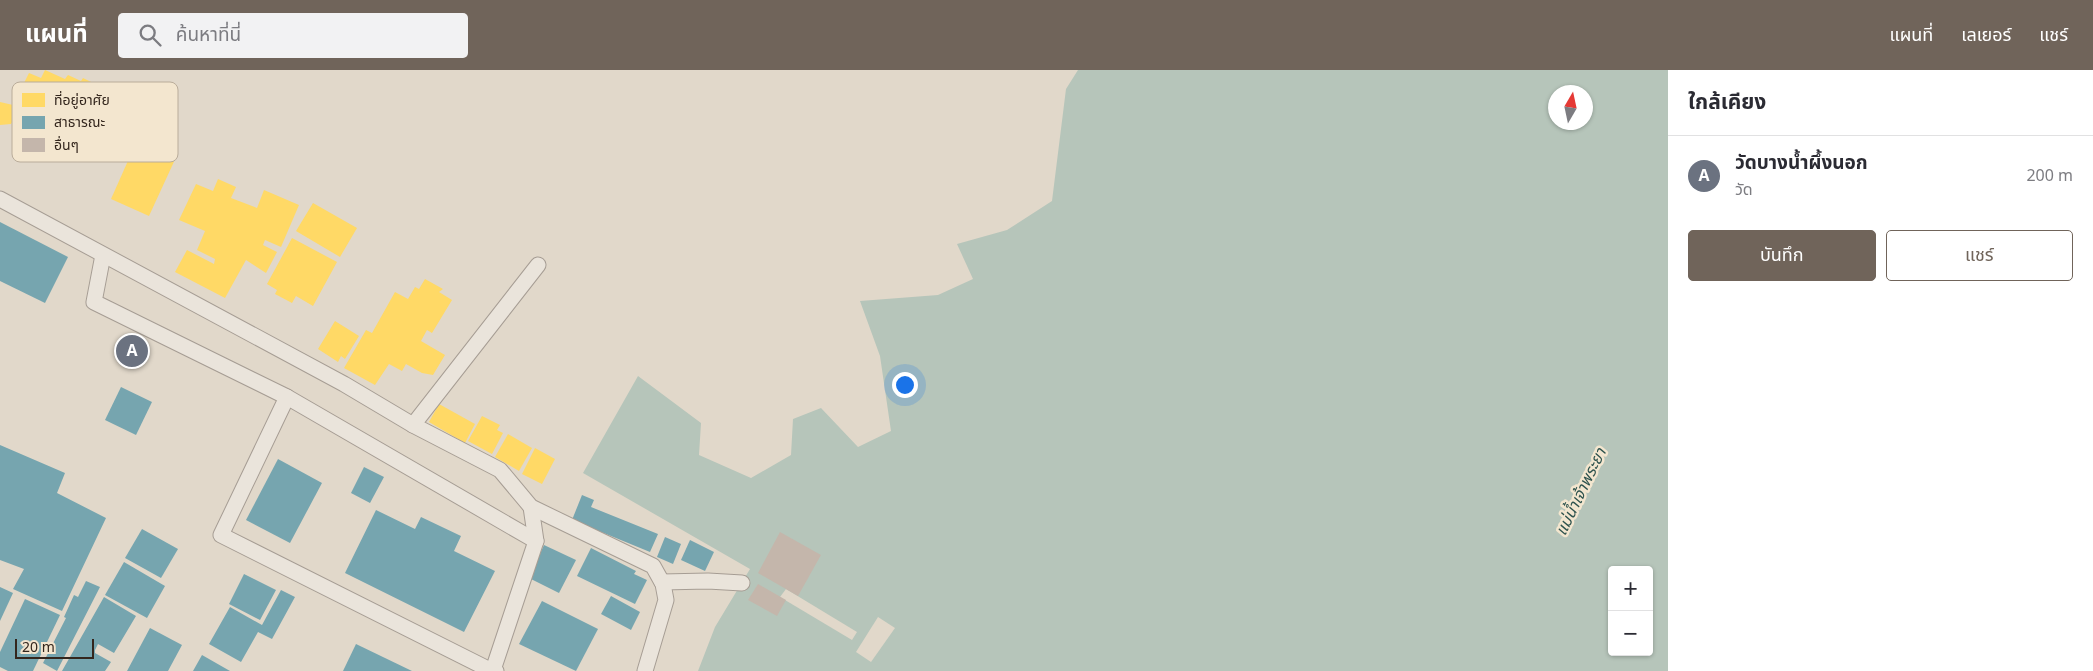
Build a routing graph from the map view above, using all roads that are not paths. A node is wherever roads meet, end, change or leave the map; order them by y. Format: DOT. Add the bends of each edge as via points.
graph roads {
  1 [pos="0,199"];
  2 [pos="104,255"];
  3 [pos="538,265"];
  4 [pos="287,397"];
  5 [pos="413,425"];
  6 [pos="531,507"];
  7 [pos="536,542"];
  8 [pos="662,582"];
  9 [pos="742,583"];
  10 [pos="494,671"];
  11 [pos="645,671"];
  1 -- 2 [label="lane"];
  2 -- 4 [label="lane" via="94,302"];
  2 -- 5 [label="lane" via="344,384"];
  3 -- 5 [label="lane"];
  4 -- 7 [label="lane"];
  4 -- 10 [label="lane" via="222,535"];
  5 -- 6 [label="lane" via="500,470"];
  6 -- 7 [label="lane"];
  6 -- 8 [label="lane" via="653,566"];
  7 -- 10 [label="lane"];
  8 -- 9 [label="lane" via="708,580"];
  8 -- 11 [label="lane" via="666,600"];
}
